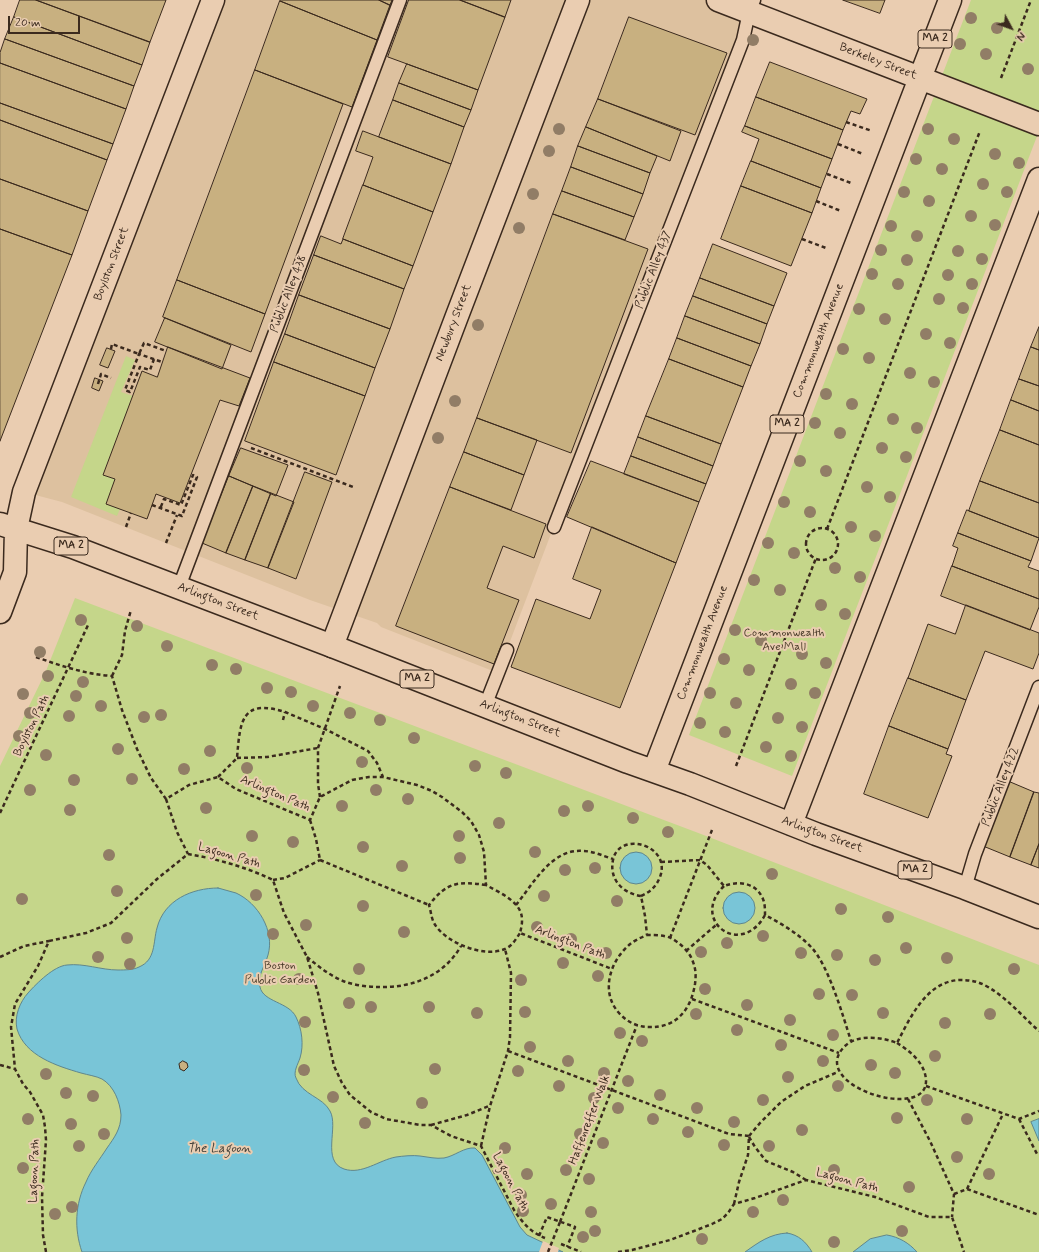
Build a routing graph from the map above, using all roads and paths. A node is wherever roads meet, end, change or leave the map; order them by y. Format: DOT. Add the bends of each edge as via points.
graph roads {
  1 [pos="213,0"];
  2 [pos="400,0"];
  3 [pos="578,0"];
  4 [pos="718,0"];
  5 [pos="950,0"];
  6 [pos="1030,0"];
  7 [pos="752,6"];
  8 [pos="920,78"];
  9 [pos="1001,78"];
  10 [pos="846,122"];
  11 [pos="1039,124"];
  12 [pos="872,131"];
  13 [pos="980,131"];
  14 [pos="838,144"];
  15 [pos="863,154"];
  16 [pos="826,174"];
  17 [pos="1039,179"];
  18 [pos="851,183"];
  19 [pos="816,201"];
  20 [pos="840,211"];
  21 [pos="802,239"];
  22 [pos="826,248"];
  23 [pos="110,349"];
  24 [pos="166,352"];
  25 [pos="139,354"];
  26 [pos="154,359"];
  27 [pos="162,362"];
  28 [pos="111,378"];
  29 [pos="98,384"];
  30 [pos="245,445"];
  31 [pos="354,487"];
  32 [pos="152,505"];
  33 [pos="160,509"];
  34 [pos="131,514"];
  35 [pos="177,515"];
  36 [pos="8,526"];
  37 [pos="126,527"];
  38 [pos="554,527"];
  39 [pos="827,529"];
  40 [pos="166,543"];
  41 [pos="0,547"];
  42 [pos="816,558"];
  43 [pos="179,587"];
  44 [pos="2,602"];
  45 [pos="131,610"];
  46 [pos="89,623"];
  47 [pos="332,646"];
  48 [pos="507,650"];
  49 [pos="36,657"];
  50 [pos="69,668"];
  51 [pos="112,676"];
  52 [pos="340,686"];
  53 [pos="1039,688"];
  54 [pos="486,706"];
  55 [pos="285,712"];
  56 [pos="282,720"];
  57 [pos="325,729"];
  58 [pos="318,748"];
  59 [pos="237,758"];
  60 [pos="736,766"];
  61 [pos="654,771"];
  62 [pos="218,777"];
  63 [pos="383,777"];
  64 [pos="320,797"];
  65 [pos="166,799"];
  66 [pos="0,813"];
  67 [pos="310,820"];
  68 [pos="791,824"];
  69 [pos="712,830"];
  70 [pos="188,854"];
  71 [pos="613,859"];
  72 [pos="320,860"];
  73 [pos="700,860"];
  74 [pos="662,862"];
  75 [pos="273,880"];
  76 [pos="486,886"];
  77 [pos="724,886"];
  78 [pos="965,888"];
  79 [pos="641,896"];
  80 [pos="429,905"];
  81 [pos="516,905"];
  82 [pos="765,915"];
  83 [pos="1039,917"];
  84 [pos="716,925"];
  85 [pos="520,933"];
  86 [pos="647,935"];
  87 [pos="670,938"];
  88 [pos="49,940"];
  89 [pos="462,946"];
  90 [pos="505,949"];
  91 [pos="686,951"];
  92 [pos="0,957"];
  93 [pos="307,957"];
  94 [pos="612,969"];
  95 [pos="692,999"];
  96 [pos="637,1025"];
  97 [pos="1039,1032"];
  98 [pos="851,1041"];
  99 [pos="897,1043"];
  100 [pos="508,1051"];
  101 [pos="839,1053"];
  102 [pos="0,1065"];
  103 [pos="15,1069"];
  104 [pos="838,1072"];
  105 [pos="926,1086"];
  106 [pos="611,1090"];
  107 [pos="908,1100"];
  108 [pos="490,1106"];
  109 [pos="1039,1111"];
  110 [pos="1003,1114"];
  111 [pos="1019,1119"];
  112 [pos="431,1125"];
  113 [pos="749,1136"];
  114 [pos="481,1146"];
  115 [pos="1039,1153"];
  116 [pos="806,1180"];
  117 [pos="968,1189"];
  118 [pos="954,1194"];
  119 [pos="734,1204"];
  120 [pos="1039,1215"];
  121 [pos="952,1217"];
  122 [pos="560,1222"];
  123 [pos="539,1236"];
  124 [pos="545,1238"];
  125 [pos="561,1244"];
  126 [pos="567,1247"];
  127 [pos="46,1252"];
  128 [pos="548,1252"];
  129 [pos="581,1252"];
  130 [pos="618,1252"];
  131 [pos="964,1252"];
  1 -- 36 [label="main road, Boylston Street" via="24,492"];
  2 -- 43 [label="lane, Public Alley 438"];
  3 -- 47 [label="main road, Newbury Street"];
  4 -- 7 [label="main road, Berkeley Street"];
  5 -- 8 [label="main road, Commonwealth Avenue / MA 2"];
  6 -- 9 [label="path"];
  7 -- 8 [label="main road, Berkeley Street"];
  7 -- 38 [label="lane, Public Alley 437" via="743,40"];
  8 -- 11 [label="main road, Berkeley Street"];
  8 -- 61 [label="main road, Commonwealth Avenue / MA 2"];
  10 -- 12 [label="path"];
  13 -- 39 [label="path"];
  14 -- 15 [label="path"];
  16 -- 18 [label="path"];
  17 -- 68 [label="main road"];
  19 -- 20 [label="path"];
  21 -- 22 [label="path"];
  23 -- 25 [label="path" via="112,344"];
  24 -- 25 [label="path" via="144,343"];
  25 -- 26 [label="path"];
  25 -- 26 [label="path" via="125,390 130,392 140,367 150,370"];
  26 -- 27 [label="path"];
  28 -- 29 [label="path" via="101,374"];
  30 -- 31 [label="path"];
  32 -- 33 [label="path"];
  33 -- 35 [label="path"];
  33 -- 35 [label="path" via="164,499 181,505 193,476 197,477 182,516"];
  34 -- 37 [label="path"];
  35 -- 40 [label="path"];
  36 -- 41 [label="main road, Boylston Street"];
  36 -- 43 [label="main road, Arlington Street / MA 2" via="73,547"];
  36 -- 44 [label="main road, Boylston Street" via="15,572"];
  39 -- 42 [label="path" via="816,529 808,536 806,546"];
  39 -- 42 [label="path" via="835,535 837,549 826,560"];
  42 -- 60 [label="path"];
  43 -- 47 [label="main road, Arlington Street / MA 2"];
  45 -- 51 [label="path" via="124,631 122,654"];
  46 -- 50 [label="path, Boylston Path"];
  47 -- 54 [label="main road, Arlington Street / MA 2"];
  48 -- 54 [label="lane"];
  49 -- 50 [label="path"];
  50 -- 51 [label="path"];
  50 -- 66 [label="path, Boylston Path"];
  51 -- 65 [label="path" via="140,755 151,778"];
  52 -- 57 [label="path"];
  53 -- 78 [label="lane, Public Alley 422" via="975,854"];
  54 -- 61 [label="main road, Arlington Street / MA 2"];
  55 -- 56 [label="path"];
  55 -- 57 [label="path"];
  55 -- 59 [label="path" via="261,708 249,713 243,719 240,728"];
  57 -- 58 [label="path"];
  57 -- 63 [label="path" via="368,751"];
  58 -- 59 [label="path" via="267,757"];
  58 -- 64 [label="path"];
  59 -- 62 [label="path"];
  61 -- 68 [label="main road, Arlington Street"];
  62 -- 65 [label="path" via="189,786"];
  62 -- 67 [label="path, Arlington Path" via="236,789"];
  63 -- 64 [label="path, Arlington Path" via="352,780"];
  63 -- 76 [label="path, Arlington Path" via="432,791 472,821 484,852"];
  64 -- 67 [label="path, Arlington Path"];
  65 -- 70 [label="path" via="177,832"];
  67 -- 72 [label="path"];
  68 -- 78 [label="main road, Arlington Street / MA 2"];
  69 -- 73 [label="path"];
  70 -- 75 [label="path, Lagoon Path" via="219,860"];
  70 -- 88 [label="path, Lagoon Path" via="157,879 111,923 86,933"];
  71 -- 74 [label="path" via="620,849 635,844 651,848"];
  71 -- 79 [label="path" via="613,876 616,882 631,893"];
  71 -- 81 [label="path" via="584,850 565,853 545,869"];
  72 -- 75 [label="path" via="285,878"];
  72 -- 80 [label="path"];
  73 -- 74 [label="path"];
  73 -- 77 [label="path"];
  73 -- 87 [label="path"];
  74 -- 79 [label="path" via="656,886"];
  75 -- 93 [label="path, Lagoon Path" via="284,913"];
  76 -- 80 [label="path" via="451,885"];
  76 -- 81 [label="path"];
  77 -- 82 [label="path" via="739,883 756,889 762,897"];
  77 -- 84 [label="path" via="717,895 713,909"];
  78 -- 83 [label="main road, Arlington Street / MA 2"];
  79 -- 86 [label="path"];
  80 -- 89 [label="path" via="437,927"];
  81 -- 85 [label="path, Arlington Path" via="521,913"];
  82 -- 84 [label="path" via="755,929 743,934 727,932"];
  82 -- 98 [label="path" via="789,928 812,948 819,958"];
  84 -- 91 [label="path"];
  85 -- 90 [label="path"];
  85 -- 94 [label="path, Arlington Path"];
  86 -- 87 [label="path"];
  86 -- 94 [label="path" via="629,945"];
  87 -- 91 [label="path"];
  88 -- 92 [label="path" via="24,946"];
  88 -- 103 [label="path, Lagoon Path" via="42,959 14,1010 11,1036"];
  89 -- 90 [label="path" via="497,951"];
  89 -- 93 [label="path" via="438,973 402,986 368,987 344,982"];
  90 -- 100 [label="path" via="511,987"];
  91 -- 95 [label="path" via="694,964 695,972"];
  93 -- 112 [label="path, Lagoon Path" via="318,993 334,1066 346,1089 364,1108 382,1117 400,1122"];
  94 -- 96 [label="path" via="609,989 612,1005 626,1020"];
  95 -- 96 [label="path" via="682,1014 666,1026"];
  95 -- 101 [label="path"];
  96 -- 106 [label="path, Haffenreffer Walk"];
  97 -- 99 [label="path" via="993,991 980,983 956,980 941,985 927,995 913,1013"];
  98 -- 99 [label="path" via="875,1038"];
  98 -- 101 [label="path"];
  99 -- 105 [label="path" via="920,1063 926,1077"];
  100 -- 106 [label="path"];
  100 -- 108 [label="path"];
  101 -- 104 [label="path"];
  102 -- 103 [label="path"];
  103 -- 127 [label="path, Lagoon Path" via="43,1115 46,1140 42,1198"];
  104 -- 107 [label="path" via="863,1090 887,1098"];
  104 -- 113 [label="path" via="805,1086 781,1102"];
  105 -- 107 [label="path" via="924,1091"];
  105 -- 110 [label="path"];
  106 -- 113 [label="path" via="729,1134"];
  106 -- 122 [label="path, Haffenreffer Walk"];
  107 -- 118 [label="path"];
  108 -- 112 [label="path"];
  108 -- 114 [label="path"];
  109 -- 111 [label="path"];
  110 -- 111 [label="path"];
  110 -- 117 [label="path"];
  111 -- 115 [label="path" via="1036,1154"];
  112 -- 114 [label="path, Lagoon Path" via="451,1136"];
  113 -- 116 [label="path" via="766,1161"];
  113 -- 119 [label="path" via="748,1155"];
  114 -- 123 [label="path, Lagoon Path" via="514,1210 525,1225"];
  116 -- 119 [label="path, Lagoon Path"];
  116 -- 121 [label="path, Lagoon Path" via="875,1197 929,1217"];
  117 -- 118 [label="path"];
  117 -- 120 [label="path"];
  118 -- 121 [label="path"];
  119 -- 130 [label="path" via="728,1213 712,1224 670,1240"];
  121 -- 131 [label="path"];
  122 -- 123 [label="path" via="547,1217"];
  122 -- 126 [label="path" via="575,1227"];
  122 -- 128 [label="path, Haffenreffer Walk, bridge"];
  123 -- 124 [label="path, Lagoon Path"];
  125 -- 126 [label="path"];
  126 -- 129 [label="path"];
}
